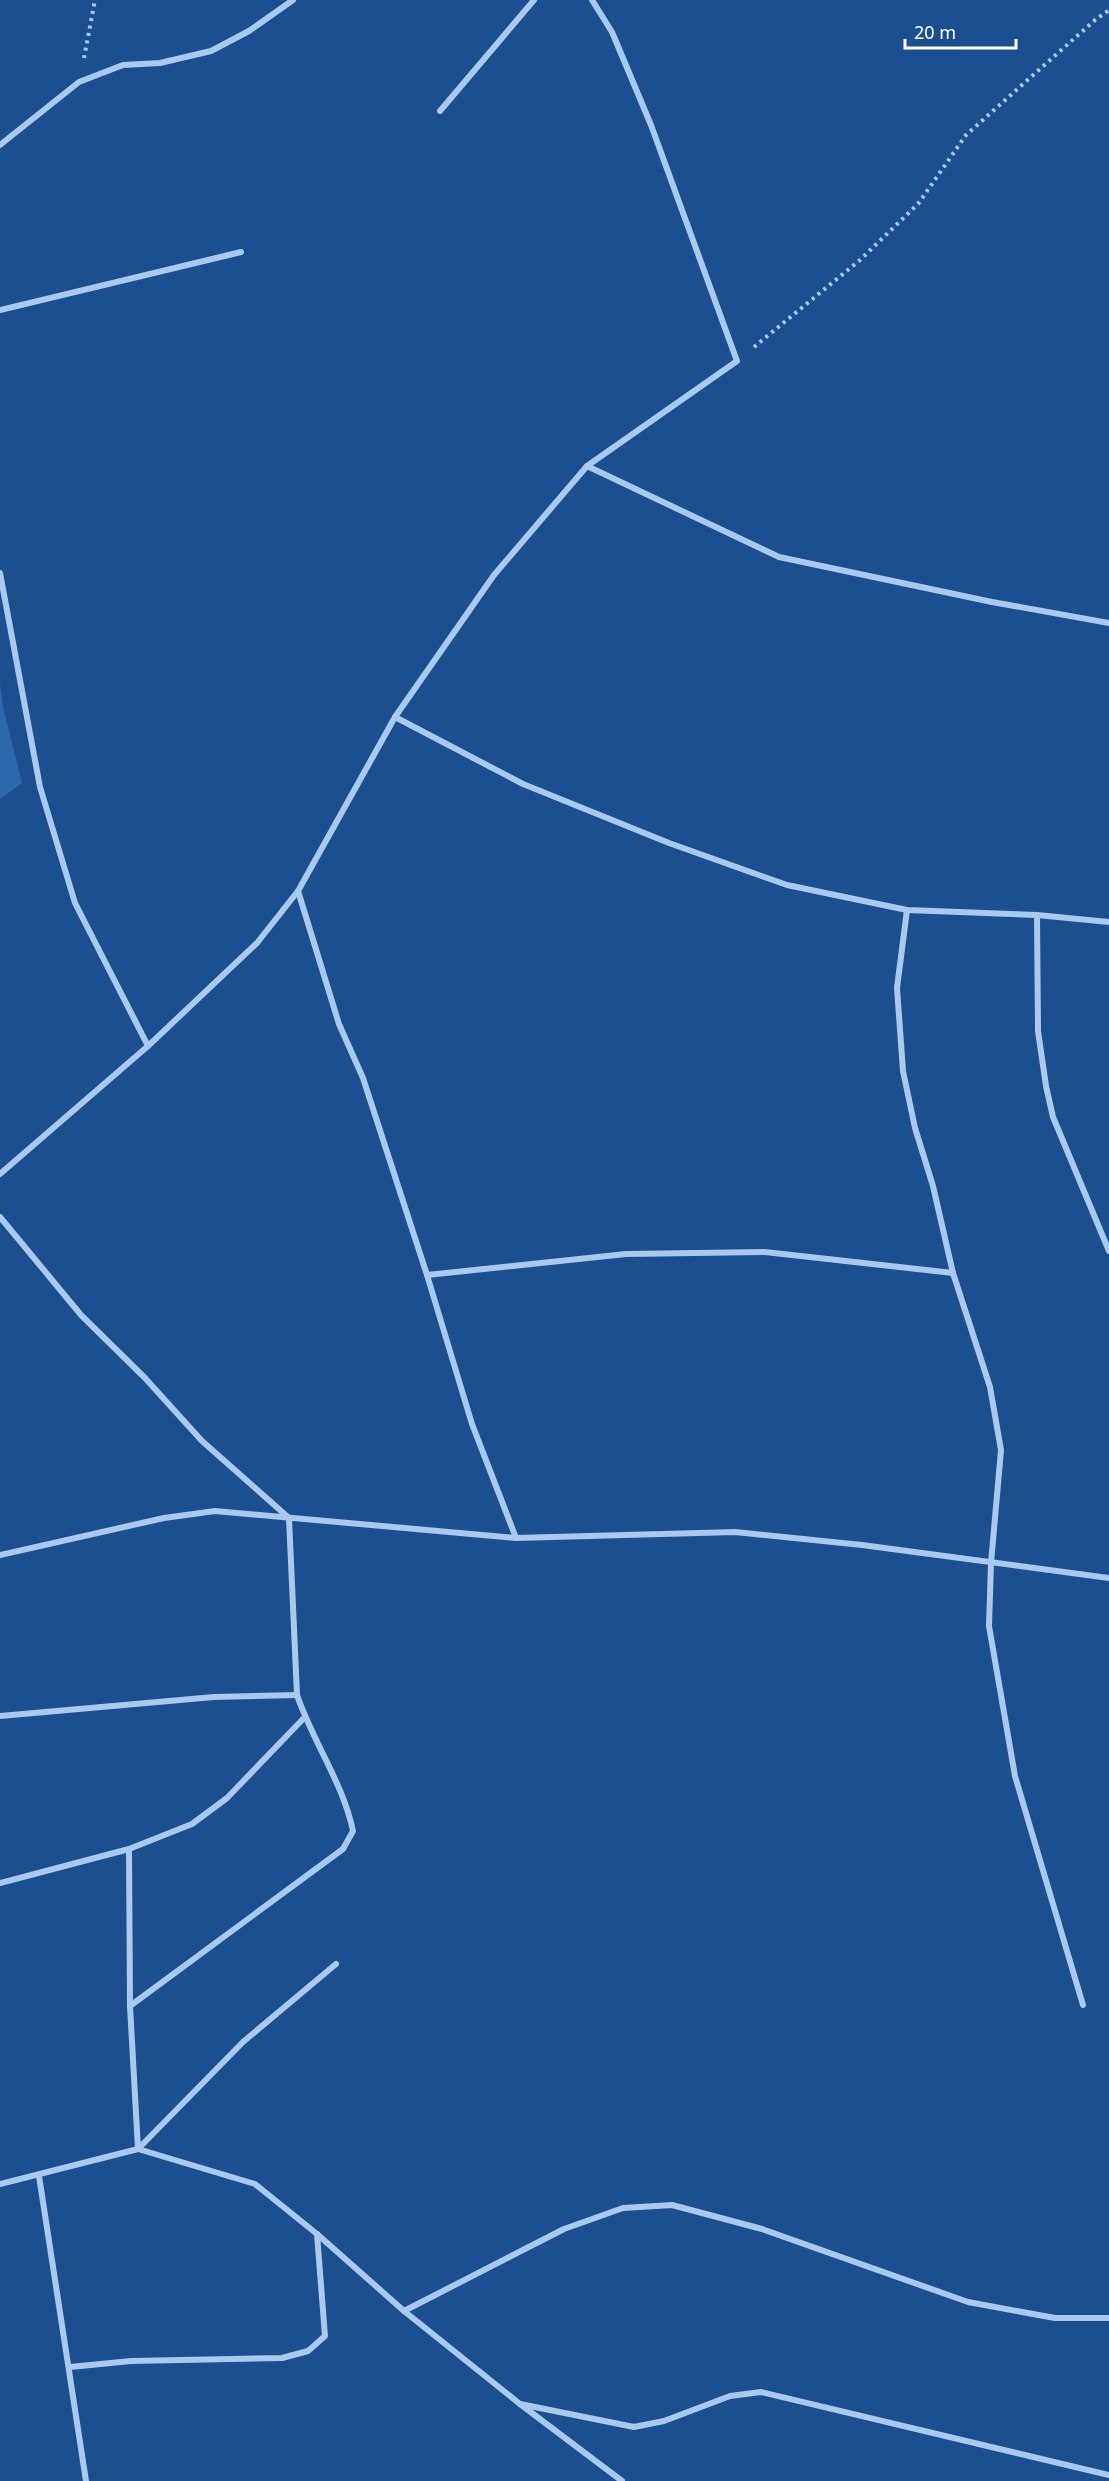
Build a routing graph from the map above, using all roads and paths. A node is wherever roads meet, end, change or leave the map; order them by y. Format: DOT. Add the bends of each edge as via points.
graph roads {
  1 [pos="95,0"];
  2 [pos="293,0"];
  3 [pos="534,0"];
  4 [pos="592,0"];
  5 [pos="1109,10"];
  6 [pos="79,82"];
  7 [pos="440,111"];
  8 [pos="0,145"];
  9 [pos="241,252"];
  10 [pos="0,310"];
  11 [pos="737,361"];
  12 [pos="587,466"];
  13 [pos="0,573"];
  14 [pos="1109,623"];
  15 [pos="395,717"];
  16 [pos="297,891"];
  17 [pos="907,910"];
  18 [pos="1037,915"];
  19 [pos="1109,922"];
  20 [pos="148,1046"];
  21 [pos="0,1174"];
  22 [pos="0,1217"];
  23 [pos="1109,1251"];
  24 [pos="953,1273"];
  25 [pos="427,1275"];
  26 [pos="289,1518"];
  27 [pos="516,1538"];
  28 [pos="0,1555"];
  29 [pos="991,1563"];
  30 [pos="1109,1578"];
  31 [pos="297,1695"];
  32 [pos="0,1716"];
  33 [pos="304,1718"];
  34 [pos="129,1850"];
  35 [pos="0,1883"];
  36 [pos="336,1964"];
  37 [pos="1083,2005"];
  38 [pos="130,2006"];
  39 [pos="138,2149"];
  40 [pos="39,2176"];
  41 [pos="0,2184"];
  42 [pos="317,2234"];
  43 [pos="404,2311"];
  44 [pos="1109,2318"];
  45 [pos="70,2367"];
  46 [pos="520,2404"];
  47 [pos="1109,2475"];
  48 [pos="86,2481"];
  49 [pos="622,2481"];
  1 -- 6 [label="path"];
  2 -- 6 [label="street" via="249,31 211,51 160,63 123,65"];
  3 -- 7 [label="street"];
  4 -- 11 [label="street" via="612,33 651,125"];
  5 -- 11 [label="path" via="966,135 918,204 860,260"];
  6 -- 8 [label="street"];
  9 -- 10 [label="street"];
  11 -- 12 [label="street"];
  12 -- 14 [label="street" via="778,557"];
  12 -- 15 [label="street" via="494,575"];
  13 -- 20 [label="street" via="40,787 75,903"];
  15 -- 16 [label="street"];
  15 -- 17 [label="street" via="523,784 669,843 787,885"];
  16 -- 20 [label="street" via="257,943"];
  16 -- 25 [label="street"];
  17 -- 18 [label="street"];
  17 -- 24 [label="street" via="897,988 903,1071"];
  18 -- 19 [label="street"];
  18 -- 23 [label="street" via="1038,1031 1046,1086 1053,1117"];
  20 -- 21 [label="street"];
  22 -- 26 [label="street" via="81,1315 208,1447"];
  24 -- 25 [label="street" via="765,1252 626,1254"];
  24 -- 29 [label="street" via="990,1387 1001,1450"];
  25 -- 27 [label="street" via="472,1424"];
  26 -- 27 [label="street"];
  26 -- 28 [label="street" via="214,1511 164,1518"];
  26 -- 31 [label="street"];
  27 -- 29 [label="street" via="735,1532"];
  29 -- 30 [label="street"];
  29 -- 37 [label="street" via="989,1626 1015,1776"];
  31 -- 32 [label="street" via="214,1697"];
  31 -- 33 [label="street"];
  33 -- 34 [label="street" via="227,1798 192,1824"];
  33 -- 38 [label="street" via="347,1804 353,1831 343,1849"];
  34 -- 35 [label="street"];
  34 -- 38 [label="street"];
  36 -- 39 [label="street" via="243,2042"];
  38 -- 39 [label="street"];
  39 -- 40 [label="street"];
  39 -- 42 [label="street" via="255,2184"];
  40 -- 41 [label="street"];
  40 -- 45 [label="street"];
  42 -- 43 [label="street"];
  42 -- 45 [label="street" via="325,2336 308,2351 282,2358 131,2361"];
  43 -- 44 [label="street" via="564,2229 623,2208 672,2205 762,2229 968,2302 1055,2318"];
  43 -- 46 [label="street"];
  45 -- 48 [label="street"];
  46 -- 47 [label="street" via="634,2427 664,2421 730,2396 761,2392"];
  46 -- 49 [label="street"];
}
